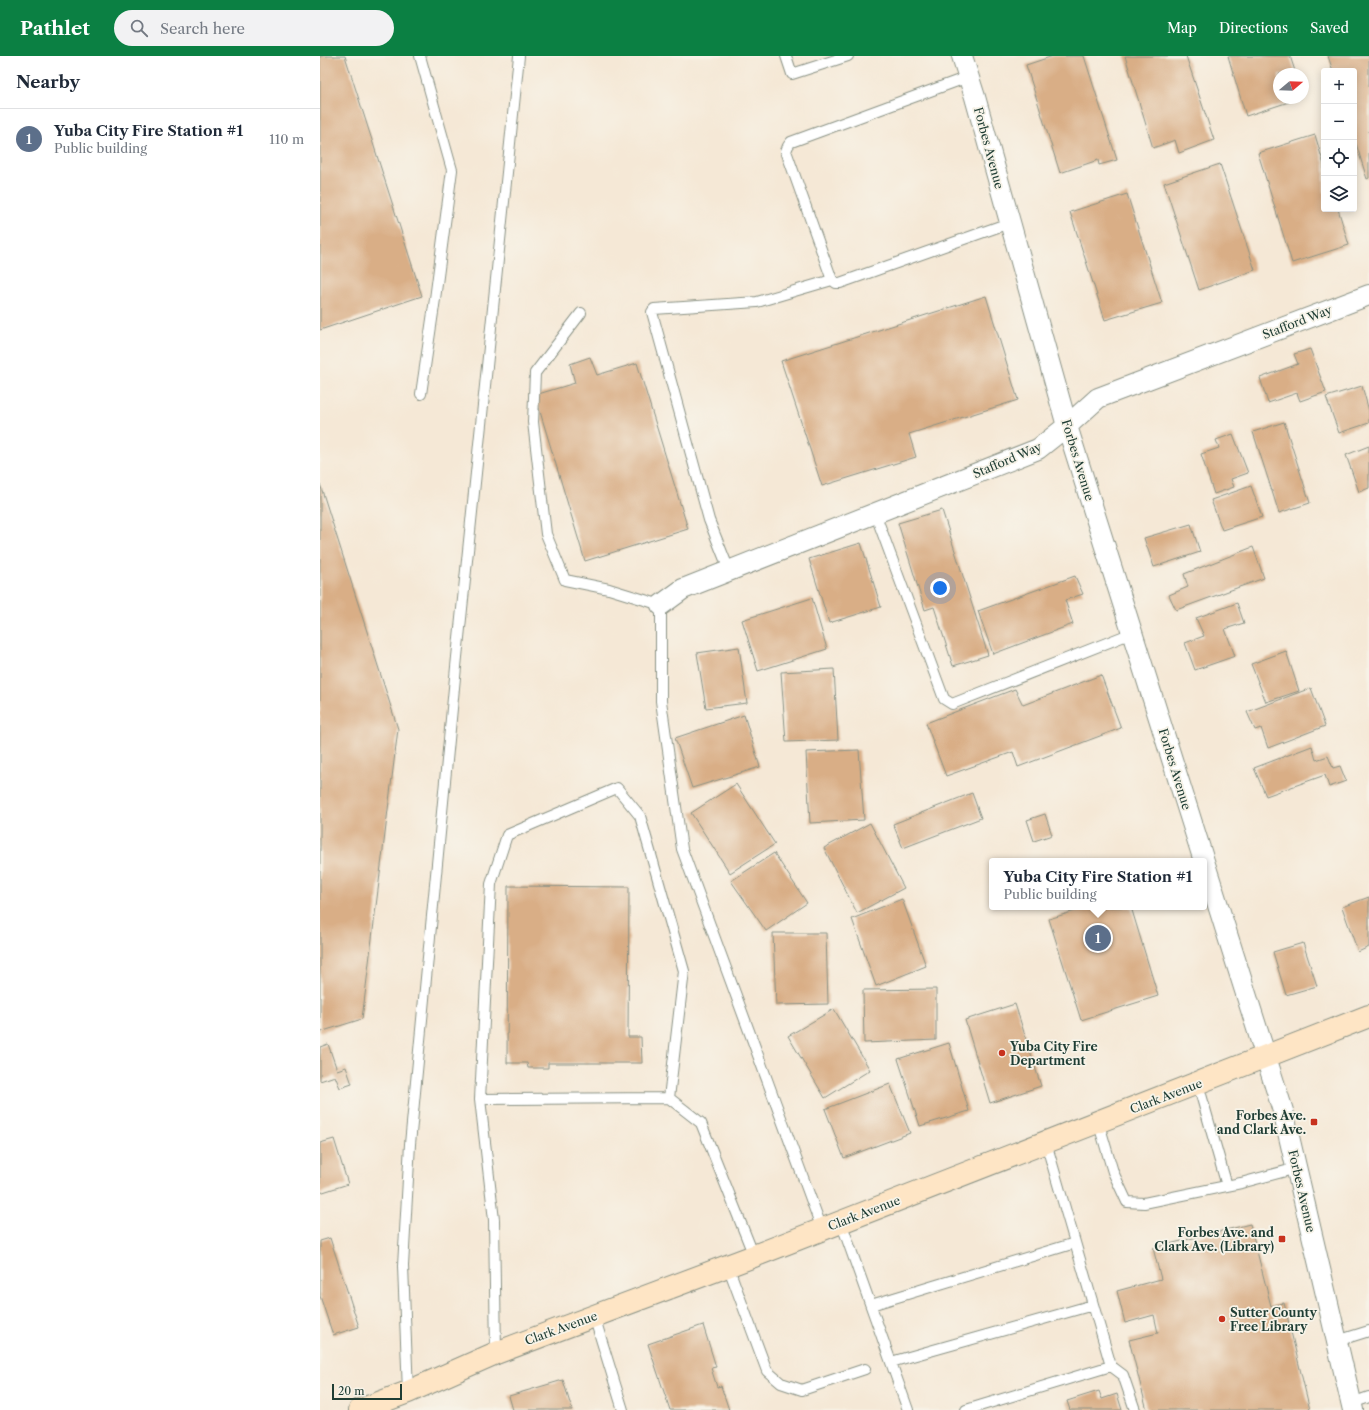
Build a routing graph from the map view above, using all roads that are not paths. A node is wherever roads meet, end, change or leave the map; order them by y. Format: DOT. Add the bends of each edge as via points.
graph roads {
  1 [pos="420,56"];
  2 [pos="519,56"];
  3 [pos="786,56"];
  4 [pos="848,56"];
  5 [pos="962,56"];
  6 [pos="968,77"];
  7 [pos="1009,223"];
  8 [pos="832,280"];
  9 [pos="1369,295"];
  10 [pos="582,313"];
  11 [pos="421,394"];
  12 [pos="1067,426"];
  13 [pos="875,513"];
  14 [pos="729,570"];
  15 [pos="661,605"];
  16 [pos="1132,633"];
  17 [pos="1203,858"];
  18 [pos="1207,870"];
  19 [pos="1369,1016"];
  20 [pos="1266,1056"];
  21 [pos="1198,1084"];
  22 [pos="669,1098"];
  23 [pos="480,1099"];
  24 [pos="1098,1121"];
  25 [pos="1046,1143"];
  26 [pos="1297,1168"];
  27 [pos="1227,1186"];
  28 [pos="831,1226"];
  29 [pos="1075,1242"];
  30 [pos="754,1256"];
  31 [pos="728,1266"];
  32 [pos="870,1305"];
  33 [pos="1093,1305"];
  34 [pos="594,1316"];
  35 [pos="1369,1331"];
  36 [pos="1337,1341"];
  37 [pos="496,1353"];
  38 [pos="891,1362"];
  39 [pos="1111,1366"];
  40 [pos="865,1370"];
  41 [pos="408,1392"];
  42 [pos="1358,1403"];
  43 [pos="360,1410"];
  44 [pos="622,1410"];
  45 [pos="908,1410"];
  46 [pos="966,1410"];
  47 [pos="1134,1410"];
  1 -- 11 [label="lane" via="452,170"];
  2 -- 41 [label="lane" via="410,1144 403,1266"];
  3 -- 4 [label="lane" via="792,74"];
  5 -- 6 [label="street, Forbes Avenue"];
  6 -- 7 [label="street, Forbes Avenue"];
  6 -- 8 [label="lane" via="791,142 788,146 786,151"];
  7 -- 8 [label="lane" via="840,283"];
  7 -- 12 [label="street, Forbes Avenue"];
  8 -- 14 [label="lane" via="757,302 654,309 652,312 709,520"];
  9 -- 12 [label="street, Stafford Way" via="1098,398"];
  10 -- 15 [label="lane" via="535,373 533,422 546,534 565,580 609,589"];
  12 -- 13 [label="street, Stafford Way" via="1038,449"];
  12 -- 16 [label="street, Forbes Avenue"];
  13 -- 14 [label="street, Stafford Way"];
  13 -- 16 [label="lane" via="944,700 952,704"];
  14 -- 15 [label="street, Stafford Way" via="683,589"];
  15 -- 28 [label="lane" via="661,701 682,849"];
  16 -- 17 [label="street, Forbes Avenue"];
  18 -- 20 [label="street, Forbes Avenue"];
  19 -- 20 [label="street, Clark Avenue"];
  20 -- 21 [label="street, Clark Avenue"];
  20 -- 26 [label="street, Forbes Avenue"];
  21 -- 24 [label="street, Clark Avenue"];
  21 -- 27 [label="lane"];
  22 -- 23 [label="lane"];
  22 -- 23 [label="lane" via="684,971 640,816 617,788 507,835 491,884"];
  22 -- 30 [label="lane" via="701,1123"];
  23 -- 37 [label="lane" via="494,1220"];
  24 -- 25 [label="street, Clark Avenue"];
  24 -- 27 [label="lane" via="1113,1172 1127,1202 1144,1203"];
  25 -- 28 [label="street, Clark Avenue"];
  25 -- 29 [label="lane"];
  26 -- 27 [label="lane"];
  26 -- 36 [label="street, Forbes Avenue"];
  28 -- 30 [label="street, Clark Avenue"];
  28 -- 32 [label="lane"];
  29 -- 32 [label="lane"];
  29 -- 33 [label="lane"];
  30 -- 31 [label="street, Clark Avenue"];
  31 -- 34 [label="street, Clark Avenue"];
  31 -- 40 [label="lane" via="767,1371 782,1383 802,1390"];
  32 -- 38 [label="lane"];
  33 -- 38 [label="lane"];
  33 -- 39 [label="lane"];
  34 -- 37 [label="street, Clark Avenue"];
  34 -- 44 [label="lane"];
  35 -- 36 [label="lane"];
  36 -- 42 [label="street, Forbes Avenue"];
  37 -- 41 [label="street, Clark Avenue"];
  38 -- 45 [label="lane"];
  39 -- 46 [label="lane"];
  39 -- 47 [label="lane" via="1123,1374"];
  41 -- 43 [label="street, Clark Avenue"];
}
